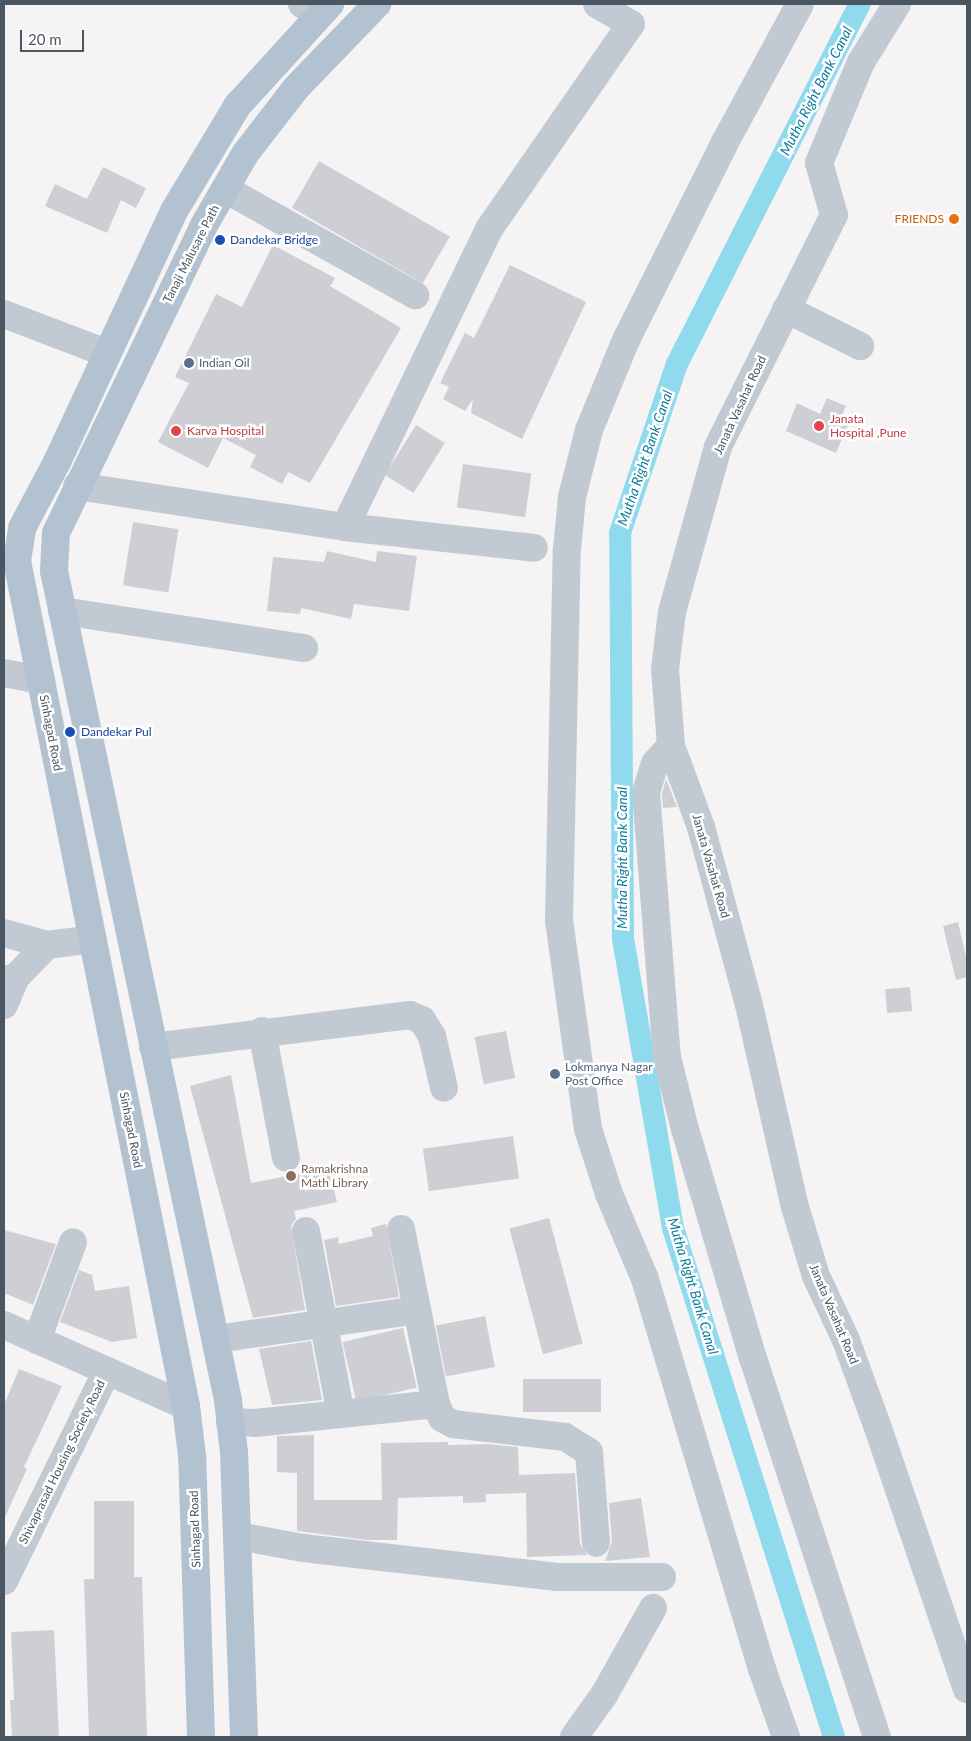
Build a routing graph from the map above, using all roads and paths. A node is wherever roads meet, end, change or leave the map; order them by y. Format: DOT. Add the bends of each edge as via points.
graph roads {
  1 [pos="377,4"];
  2 [pos="597,4"];
  3 [pos="800,4"];
  4 [pos="897,4"];
  5 [pos="317,7"];
  6 [pos="225,189"];
  7 [pos="148,263"];
  8 [pos="179,278"];
  9 [pos="415,295"];
  10 [pos="786,309"];
  11 [pos="4,314"];
  12 [pos="860,346"];
  13 [pos="106,353"];
  14 [pos="77,486"];
  15 [pos="13,525"];
  16 [pos="345,527"];
  17 [pos="56,535"];
  18 [pos="534,548"];
  19 [pos="10,558"];
  20 [pos="54,571"];
  21 [pos="62,611"];
  22 [pos="304,648"];
  23 [pos="4,673"];
  24 [pos="41,680"];
  25 [pos="670,746"];
  26 [pos="4,933"];
  27 [pos="93,939"];
  28 [pos="47,945"];
  29 [pos="136,965"];
  30 [pos="100,975"];
  31 [pos="10,979"];
  32 [pos="4,1005"];
  33 [pos="262,1031"];
  34 [pos="153,1047"];
  35 [pos="444,1088"];
  36 [pos="286,1158"];
  37 [pos="401,1229"];
  38 [pos="306,1231"];
  39 [pos="73,1242"];
  40 [pos="417,1310"];
  41 [pos="323,1322"];
  42 [pos="4,1325"];
  43 [pos="37,1340"];
  44 [pos="216,1340"];
  45 [pos="107,1371"];
  46 [pos="436,1404"];
  47 [pos="186,1406"];
  48 [pos="341,1414"];
  49 [pos="230,1422"];
  50 [pos="238,1536"];
  51 [pos="596,1543"];
  52 [pos="662,1577"];
  53 [pos="4,1581"];
  54 [pos="653,1608"];
  55 [pos="967,1689"];
  56 [pos="201,1737"];
  57 [pos="244,1737"];
  58 [pos="574,1737"];
  59 [pos="786,1737"];
  60 [pos="877,1737"];
  1 -- 6 [label="main road, Tanaji Malusare Path" via="264,126"];
  2 -- 16 [label="street" via="630,24 489,229"];
  3 -- 59 [label="street" via="724,144 626,340 589,430 572,497 567,550 559,920 588,1129 609,1194 645,1279 762,1670"];
  4 -- 10 [label="street, Janata Vasahat Road" via="861,62 820,163 834,214"];
  5 -- 7 [label="main road" via="237,106 174,211"];
  6 -- 8 [label="main road, Tanaji Malusare Path"];
  6 -- 9 [label="street"];
  7 -- 8 [label="main road"];
  7 -- 13 [label="main road"];
  8 -- 14 [label="main road, Tanaji Malusare Path"];
  10 -- 12 [label="street"];
  10 -- 25 [label="street, Janata Vasahat Road" via="718,446 672,612 666,670"];
  11 -- 13 [label="street"];
  13 -- 15 [label="main road" via="57,462"];
  14 -- 16 [label="street"];
  14 -- 17 [label="main road, Tanaji Malusare Path"];
  15 -- 17 [label="main road"];
  15 -- 19 [label="main road, Sinhagad Road"];
  16 -- 18 [label="street"];
  17 -- 20 [label="main road"];
  19 -- 20 [label="main road"];
  19 -- 24 [label="main road, Sinhagad Road"];
  20 -- 21 [label="main road"];
  21 -- 22 [label="street"];
  21 -- 29 [label="main road"];
  23 -- 24 [label="street"];
  24 -- 27 [label="main road, Sinhagad Road"];
  25 -- 55 [label="street, Janata Vasahat Road" via="701,827 749,1005 786,1169 816,1276 850,1348"];
  25 -- 60 [label="street" via="655,762 646,792 667,1057 753,1358"];
  26 -- 28 [label="street"];
  27 -- 28 [label="street"];
  27 -- 30 [label="main road, Sinhagad Road"];
  28 -- 31 [label="street"];
  29 -- 30 [label="main road"];
  29 -- 34 [label="main road"];
  30 -- 47 [label="main road, Sinhagad Road"];
  31 -- 32 [label="street"];
  33 -- 34 [label="street"];
  33 -- 35 [label="street" via="410,1015 422,1020 432,1036"];
  33 -- 36 [label="street"];
  34 -- 44 [label="main road"];
  37 -- 40 [label="street"];
  38 -- 41 [label="street"];
  39 -- 43 [label="street"];
  40 -- 41 [label="street"];
  40 -- 46 [label="street"];
  41 -- 44 [label="street"];
  41 -- 48 [label="street"];
  42 -- 43 [label="street, Shivaprasad Housing Society Road"];
  43 -- 45 [label="street, Shivaprasad Housing Society Road"];
  44 -- 49 [label="main road"];
  45 -- 47 [label="street, Shivaprasad Housing Society Road"];
  45 -- 53 [label="street, Shivaprasad Housing Society Road"];
  46 -- 48 [label="street"];
  46 -- 51 [label="street" via="442,1418 453,1424 565,1436 589,1452"];
  47 -- 56 [label="main road, Sinhagad Road" via="192,1456"];
  48 -- 49 [label="street"];
  49 -- 50 [label="main road"];
  50 -- 52 [label="street" via="303,1548 557,1577"];
  50 -- 57 [label="main road"];
  54 -- 58 [label="street" via="604,1695"];
}
